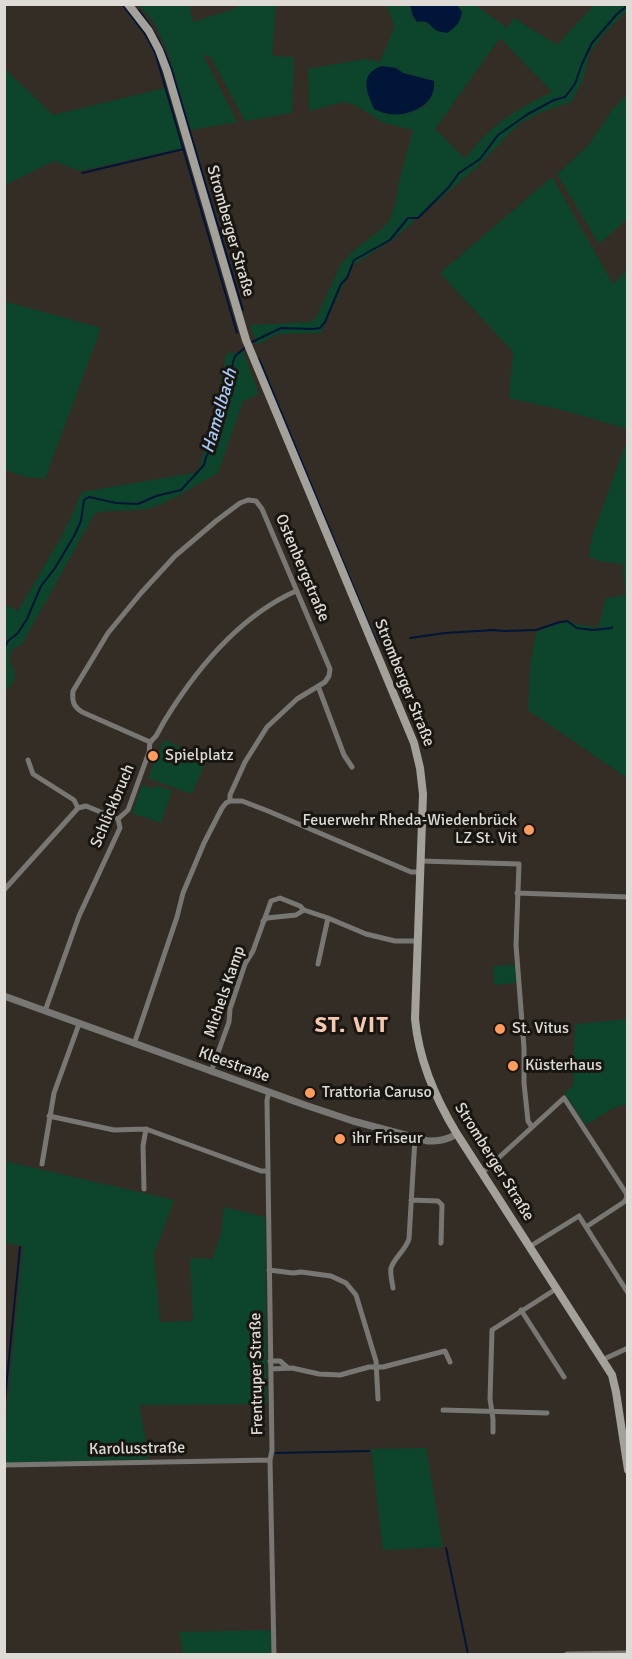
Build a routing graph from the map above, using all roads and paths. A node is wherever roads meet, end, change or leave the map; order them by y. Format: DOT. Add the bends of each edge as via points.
graph roads {
  1 [pos="128,4"];
  2 [pos="296,591"];
  3 [pos="318,686"];
  4 [pos="150,742"];
  5 [pos="28,760"];
  6 [pos="352,767"];
  7 [pos="231,801"];
  8 [pos="78,808"];
  9 [pos="118,819"];
  10 [pos="421,861"];
  11 [pos="420,872"];
  12 [pos="4,890"];
  13 [pos="518,893"];
  14 [pos="627,897"];
  15 [pos="304,910"];
  16 [pos="328,918"];
  17 [pos="263,921"];
  18 [pos="417,941"];
  19 [pos="318,964"];
  20 [pos="4,996"];
  21 [pos="45,1011"];
  22 [pos="79,1024"];
  23 [pos="134,1044"];
  24 [pos="211,1072"];
  25 [pos="269,1092"];
  26 [pos="49,1116"];
  27 [pos="532,1127"];
  28 [pos="146,1129"];
  29 [pos="457,1134"];
  30 [pos="416,1138"];
  31 [pos="42,1164"];
  32 [pos="268,1171"];
  33 [pos="482,1173"];
  34 [pos="144,1189"];
  35 [pos="411,1200"];
  36 [pos="586,1227"];
  37 [pos="441,1243"];
  38 [pos="529,1247"];
  39 [pos="269,1270"];
  40 [pos="393,1288"];
  41 [pos="556,1289"];
  42 [pos="627,1293"];
  43 [pos="521,1310"];
  44 [pos="627,1348"];
  45 [pos="603,1360"];
  46 [pos="270,1361"];
  47 [pos="450,1362"];
  48 [pos="377,1367"];
  49 [pos="288,1368"];
  50 [pos="271,1369"];
  51 [pos="564,1377"];
  52 [pos="378,1399"];
  53 [pos="443,1410"];
  54 [pos="491,1412"];
  55 [pos="547,1413"];
  56 [pos="493,1431"];
  57 [pos="270,1460"];
  58 [pos="4,1465"];
  59 [pos="627,1470"];
  60 [pos="627,1653"];
  61 [pos="274,1654"];
  62 [pos="567,1654"];
  1 -- 10 [label="main road, Stromberger Straße" via="159,50 246,340 414,743 423,794"];
  2 -- 3 [label="street, Ostenbergstraße" via="330,669 325,682"];
  2 -- 4 [label="street, Schlickbruch" via="260,612 213,653"];
  2 -- 4 [label="street, Ostenbergstraße" via="262,508 253,500 240,503 175,556 108,633 73,691 75,707 82,712"];
  3 -- 6 [label="street"];
  3 -- 7 [label="street" via="297,699 267,727 245,762"];
  4 -- 9 [label="street, Schlickbruch" via="128,810"];
  5 -- 8 [label="street" via="33,774 74,800"];
  7 -- 11 [label="street" via="242,801 411,872"];
  7 -- 23 [label="street" via="222,808 192,870"];
  8 -- 9 [label="street" via="86,806"];
  8 -- 12 [label="street"];
  9 -- 21 [label="street, Schlickbruch" via="120,828 79,916"];
  10 -- 11 [label="main road, Stromberger Straße"];
  10 -- 13 [label="street" via="519,864"];
  11 -- 18 [label="main road, Stromberger Straße"];
  13 -- 14 [label="street"];
  13 -- 27 [label="street" via="516,945 525,1048 524,1083"];
  15 -- 16 [label="street, Michels Kamp"];
  15 -- 17 [label="street"];
  15 -- 17 [label="street, Michels Kamp" via="275,899"];
  16 -- 18 [label="street, Michels Kamp" via="366,934"];
  16 -- 19 [label="street"];
  17 -- 24 [label="street, Michels Kamp" via="245,964"];
  18 -- 29 [label="main road, Stromberger Straße" via="418,1045 436,1097"];
  20 -- 21 [label="street, Kleestraße"];
  21 -- 22 [label="street, Kleestraße"];
  22 -- 23 [label="street, Kleestraße"];
  22 -- 26 [label="street"];
  23 -- 24 [label="street, Kleestraße"];
  24 -- 25 [label="street, Kleestraße"];
  25 -- 30 [label="street, Kleestraße"];
  25 -- 32 [label="street, Frentruper Straße"];
  26 -- 28 [label="street" via="114,1130"];
  26 -- 31 [label="street"];
  27 -- 33 [label="street"];
  27 -- 36 [label="street" via="564,1098 626,1193 624,1202"];
  28 -- 32 [label="street"];
  28 -- 34 [label="street"];
  29 -- 30 [label="street, Kleestraße" via="440,1142"];
  29 -- 33 [label="main road, Stromberger Straße"];
  30 -- 35 [label="street"];
  32 -- 39 [label="street, Frentruper Straße"];
  33 -- 38 [label="main road, Stromberger Straße"];
  35 -- 37 [label="street" via="438,1201 442,1205"];
  35 -- 40 [label="street" via="409,1239 392,1266"];
  36 -- 38 [label="street" via="579,1216"];
  36 -- 42 [label="street"];
  38 -- 41 [label="main road, Stromberger Straße"];
  39 -- 46 [label="street, Frentruper Straße"];
  39 -- 48 [label="street" via="331,1276 346,1283 356,1295"];
  41 -- 43 [label="street"];
  41 -- 45 [label="main road, Stromberger Straße"];
  43 -- 51 [label="street"];
  43 -- 54 [label="street" via="492,1330"];
  44 -- 45 [label="street"];
  45 -- 59 [label="main road, Stromberger Straße" via="616,1392"];
  46 -- 49 [label="street" via="280,1360"];
  46 -- 50 [label="street, Frentruper Straße"];
  47 -- 48 [label="street" via="445,1351"];
  48 -- 49 [label="street" via="340,1375"];
  48 -- 52 [label="street"];
  49 -- 50 [label="street"];
  50 -- 57 [label="street, Frentruper Straße"];
  53 -- 54 [label="street"];
  54 -- 55 [label="street"];
  54 -- 56 [label="street"];
  57 -- 58 [label="street, Karolusstraße"];
  57 -- 61 [label="street, Frentruper Straße"];
  60 -- 62 [label="street"];
}
